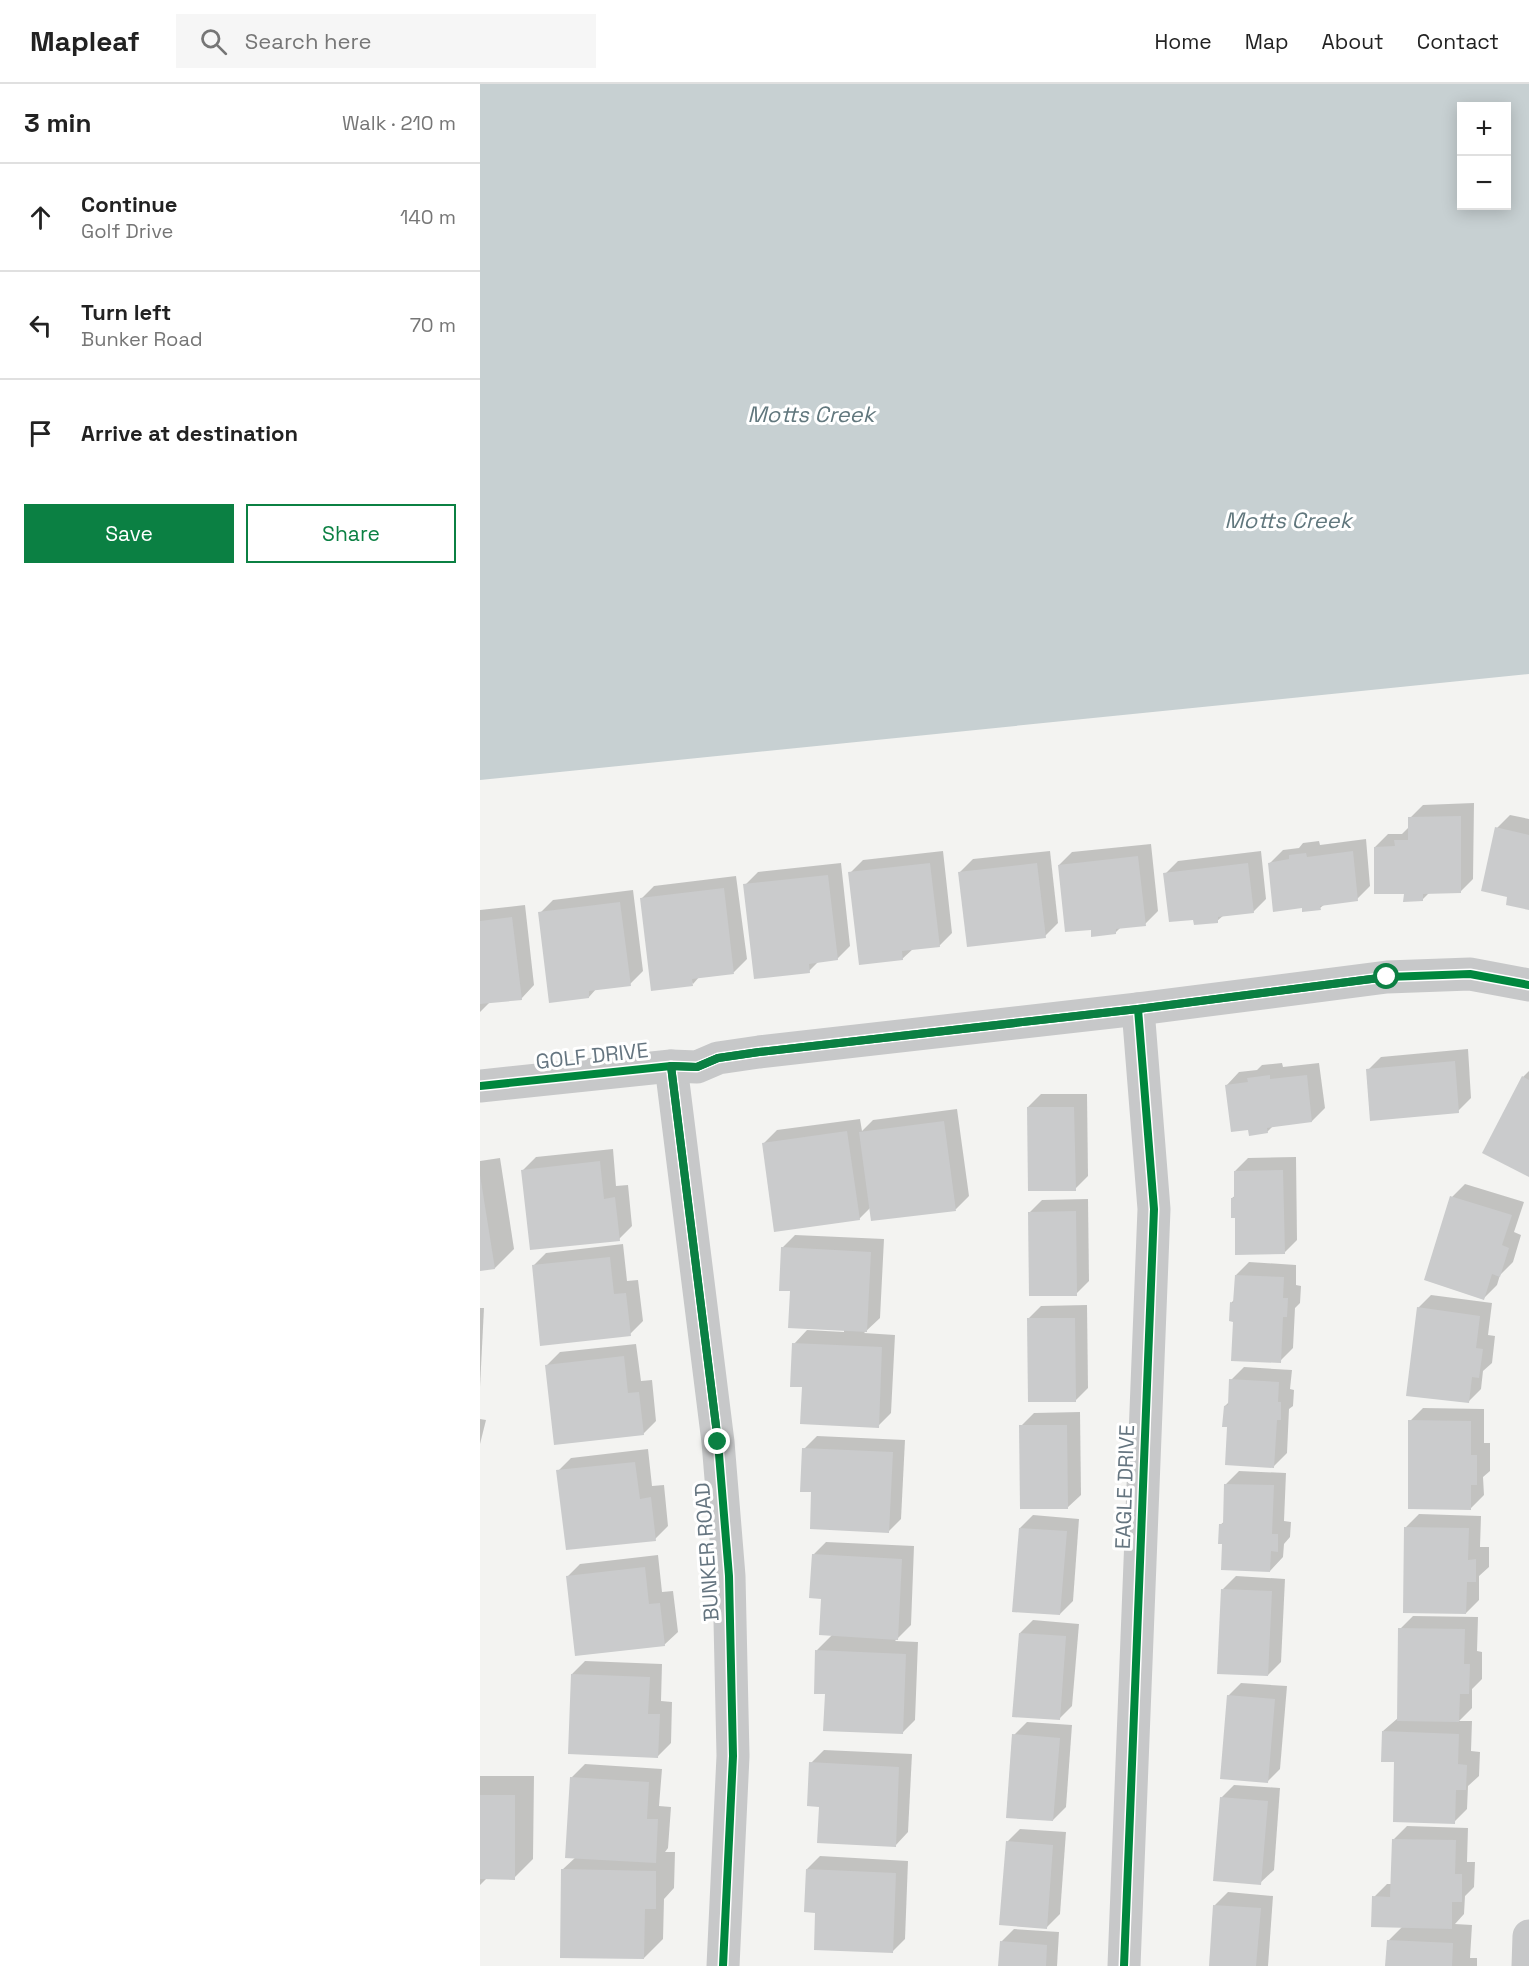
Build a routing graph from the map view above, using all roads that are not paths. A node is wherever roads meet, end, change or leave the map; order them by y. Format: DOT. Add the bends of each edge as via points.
graph roads {
  1 [pos="1529,985"];
  2 [pos="1138,1009"];
  3 [pos="671,1066"];
  4 [pos="480,1086"];
  5 [pos="1529,1936"];
  6 [pos="723,1966"];
  7 [pos="1124,1966"];
  8 [pos="1528,1966"];
  1 -- 2 [label="street, GOLF DRIVE" via="1470,974 1387,977"];
  2 -- 3 [label="street, GOLF DRIVE" via="759,1052 718,1058 697,1067"];
  2 -- 7 [label="street, EAGLE DRIVE" via="1154,1209"];
  3 -- 4 [label="street, GOLF DRIVE"];
  3 -- 6 [label="street, BUNKER ROAD" via="718,1442 729,1576 733,1756"];
  5 -- 8 [label="street"];
}
